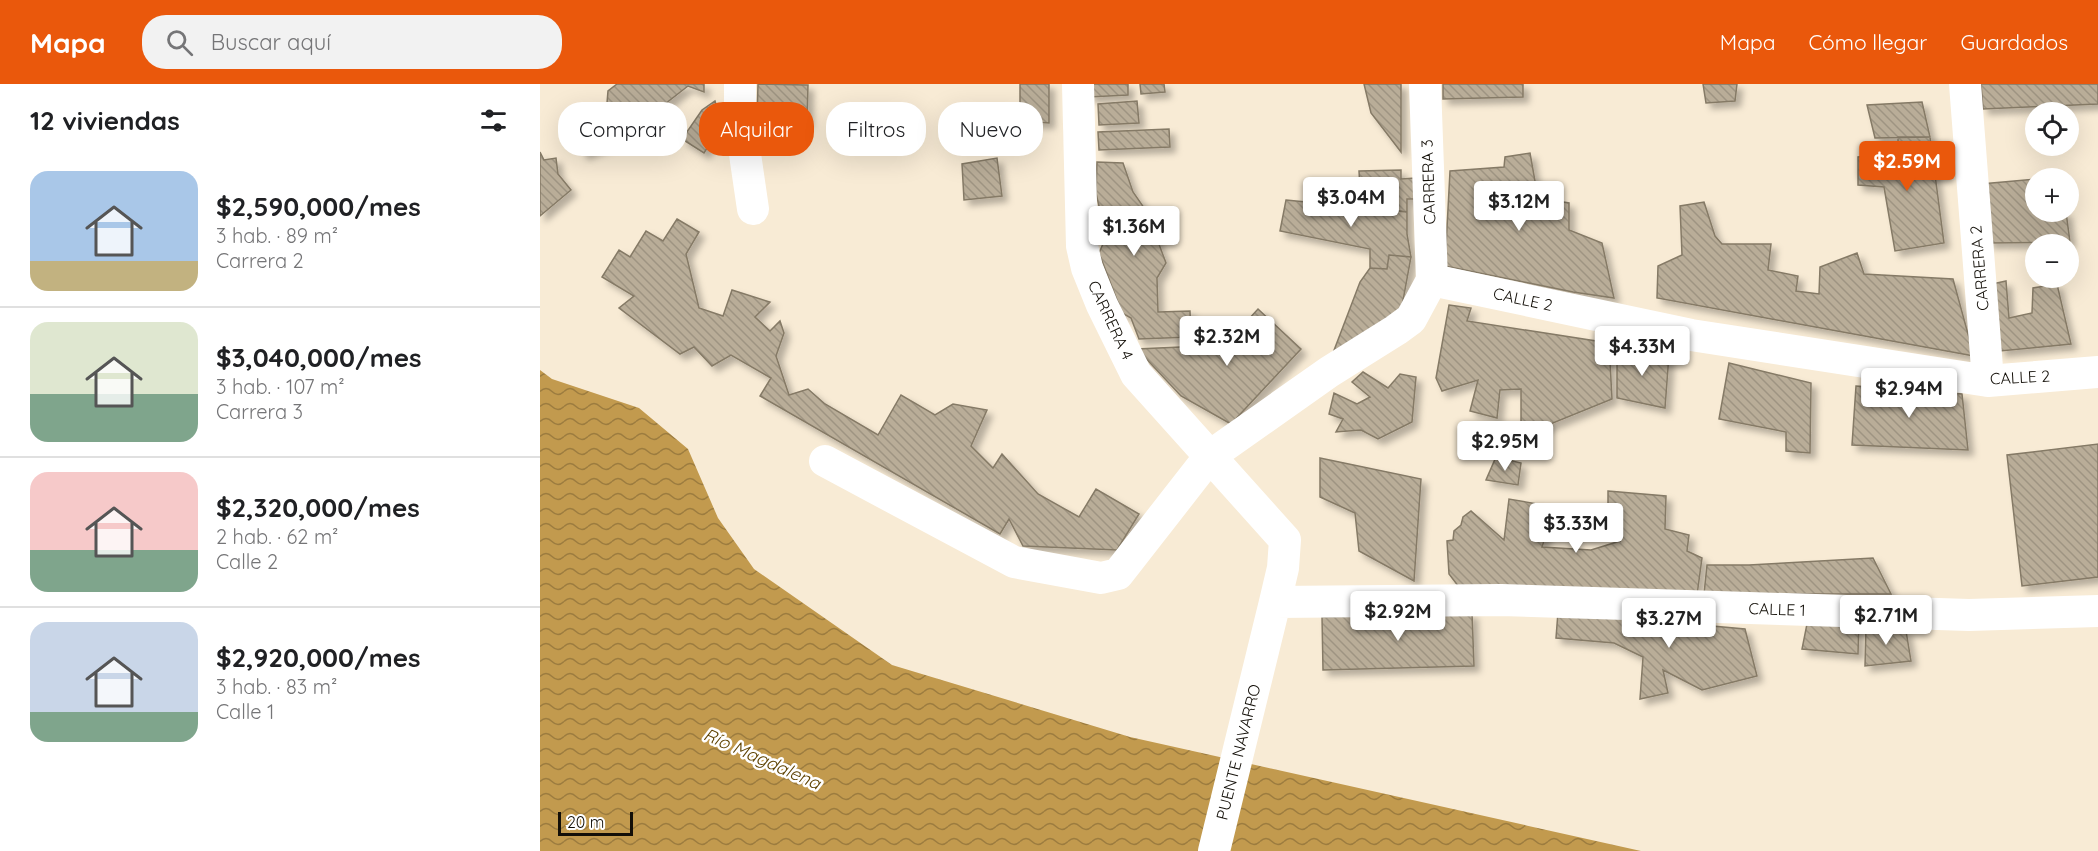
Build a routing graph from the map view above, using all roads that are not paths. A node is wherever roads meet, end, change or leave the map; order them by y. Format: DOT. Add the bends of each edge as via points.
graph roads {
  1 [pos="740,84"];
  2 [pos="1078,84"];
  3 [pos="1425,84"];
  4 [pos="1965,84"];
  5 [pos="753,209"];
  6 [pos="1432,280"];
  7 [pos="2098,372"];
  8 [pos="1988,381"];
  9 [pos="1210,456"];
  10 [pos="825,461"];
  11 [pos="1275,602"];
  12 [pos="2098,611"];
  13 [pos="1214,851"];
  1 -- 5 [label="street" via="740,120"];
  2 -- 9 [label="street, CARRERA 4" via="1082,246 1087,268 1136,374"];
  3 -- 6 [label="street, CARRERA 3"];
  4 -- 8 [label="street, CARRERA 2"];
  6 -- 8 [label="street, CALLE 2" via="1691,334"];
  6 -- 9 [label="street" via="1411,318 1396,330"];
  7 -- 8 [label="street, CALLE 2"];
  9 -- 10 [label="street" via="1118,574 1101,578 1014,562"];
  9 -- 11 [label="street, CARRERA 4" via="1284,537 1286,549"];
  11 -- 12 [label="street, CALLE 1" via="1501,600 1969,615"];
  11 -- 13 [label="street, PUENTE NAVARRO"];
}
